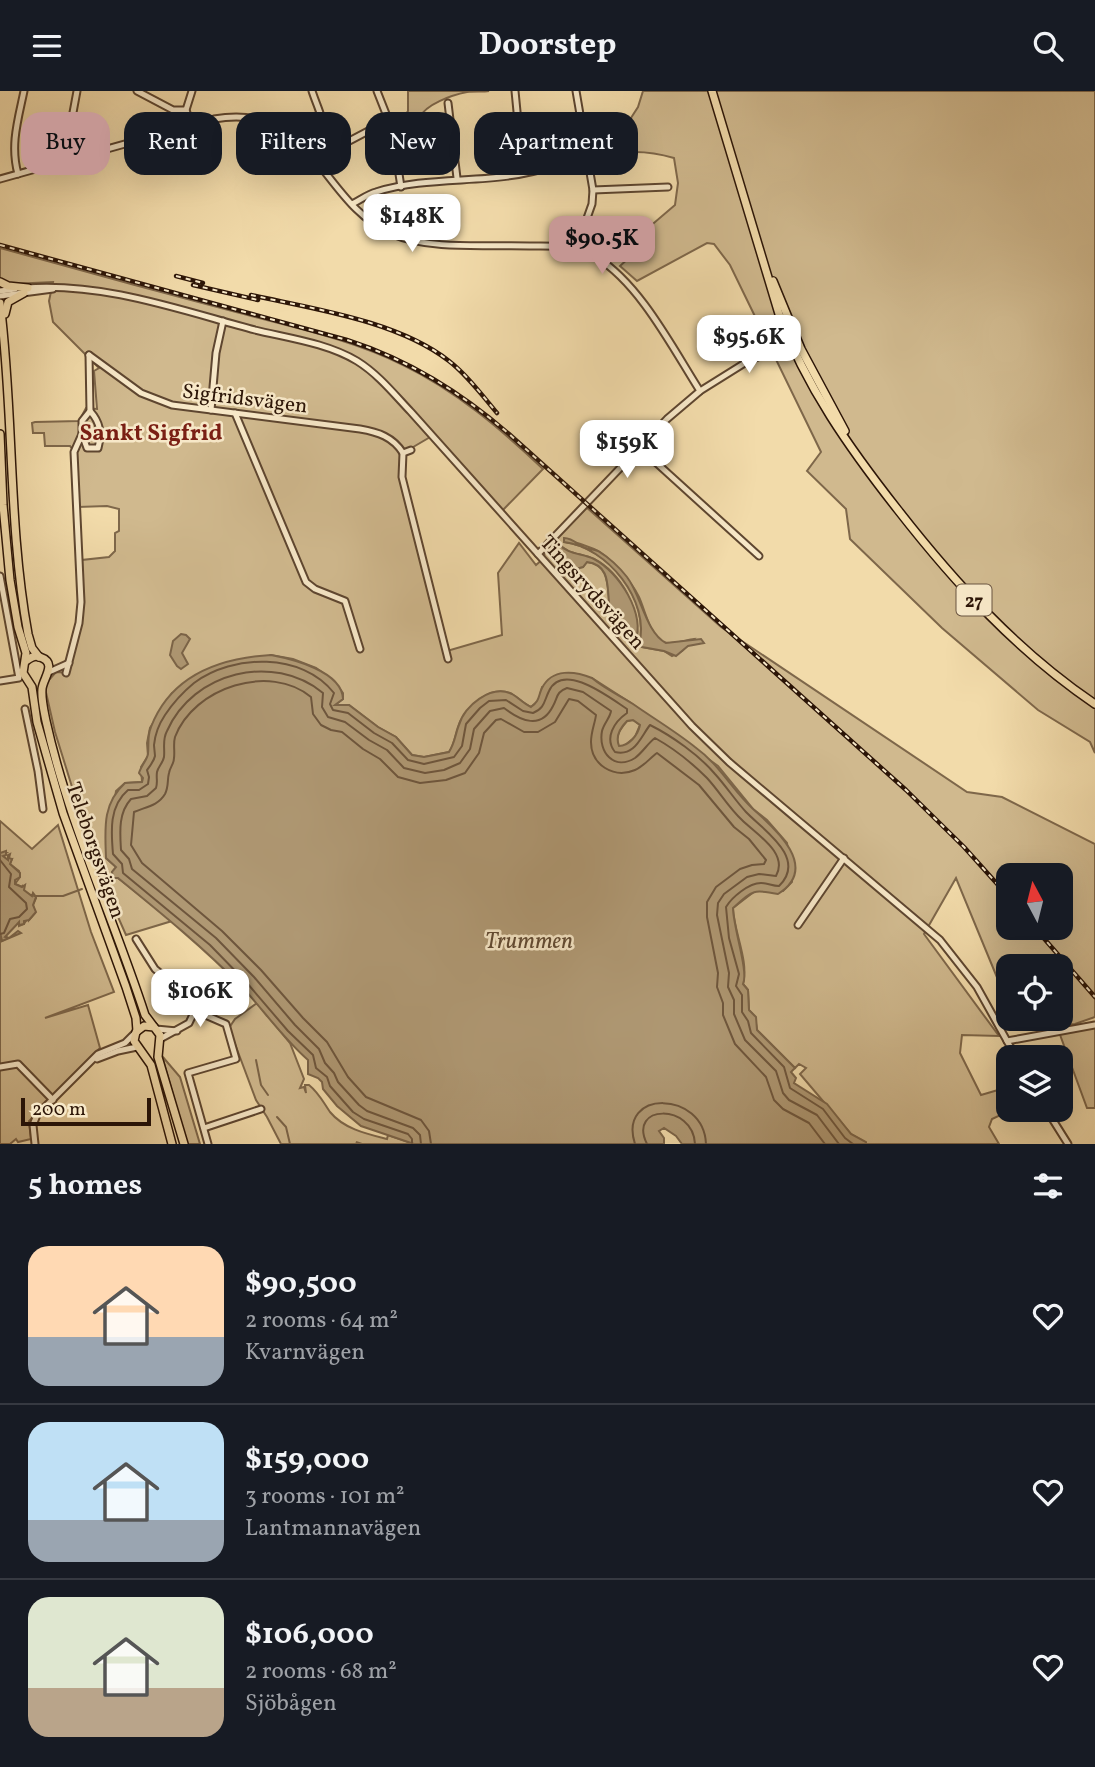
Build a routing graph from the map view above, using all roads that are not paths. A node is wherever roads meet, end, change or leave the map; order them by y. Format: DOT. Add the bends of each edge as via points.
graph roads {
  1 [pos="24,91"];
  2 [pos="77,91"];
  3 [pos="136,91"];
  4 [pos="192,91"];
  5 [pos="312,91"];
  6 [pos="377,91"];
  7 [pos="515,91"];
  8 [pos="576,91"];
  9 [pos="712,91"];
  10 [pos="448,103"];
  11 [pos="186,110"];
  12 [pos="73,112"];
  13 [pos="319,112"];
  14 [pos="386,112"];
  15 [pos="517,112"];
  16 [pos="580,112"];
  17 [pos="21,173"];
  18 [pos="18,174"];
  19 [pos="328,175"];
  20 [pos="399,175"];
  21 [pos="512,175"];
  22 [pos="590,175"];
  23 [pos="0,179"];
  24 [pos="457,179"];
  25 [pos="401,187"];
  26 [pos="668,187"];
  27 [pos="593,190"];
  28 [pos="352,204"];
  29 [pos="587,221"];
  30 [pos="625,235"];
  31 [pos="576,249"];
  32 [pos="0,282"];
  33 [pos="26,290"];
  34 [pos="0,293"];
  35 [pos="0,303"];
  36 [pos="223,321"];
  37 [pos="4,332"];
  38 [pos="794,342"];
  39 [pos="699,391"];
  40 [pos="211,410"];
  41 [pos="90,411"];
  42 [pos="234,413"];
  43 [pos="0,434"];
  44 [pos="82,434"];
  45 [pos="640,448"];
  46 [pos="411,450"];
  47 [pos="403,453"];
  48 [pos="538,554"];
  49 [pos="759,557"];
  50 [pos="0,576"];
  51 [pos="7,611"];
  52 [pos="0,612"];
  53 [pos="360,649"];
  54 [pos="42,658"];
  55 [pos="448,659"];
  56 [pos="26,661"];
  57 [pos="66,664"];
  58 [pos="49,672"];
  59 [pos="66,673"];
  60 [pos="29,680"];
  61 [pos="44,680"];
  62 [pos="0,681"];
  63 [pos="1095,704"];
  64 [pos="25,709"];
  65 [pos="58,766"];
  66 [pos="49,768"];
  67 [pos="38,771"];
  68 [pos="43,809"];
  69 [pos="844,858"];
  70 [pos="798,925"];
  71 [pos="136,939"];
  72 [pos="196,1010"];
  73 [pos="1095,1025"];
  74 [pos="155,1028"];
  75 [pos="177,1031"];
  76 [pos="136,1032"];
  77 [pos="1007,1041"];
  78 [pos="160,1042"];
  79 [pos="1009,1045"];
  80 [pos="139,1048"];
  81 [pos="91,1062"];
  82 [pos="0,1067"];
  83 [pos="53,1100"];
  84 [pos="261,1109"];
  85 [pos="1054,1122"];
  86 [pos="204,1128"];
  87 [pos="34,1144"];
  88 [pos="172,1144"];
  89 [pos="184,1144"];
  90 [pos="208,1144"];
  91 [pos="1068,1144"];
  1 -- 18 [label="street" via="13,144"];
  2 -- 12 [label="street"];
  3 -- 11 [label="street" via="173,110"];
  4 -- 11 [label="street"];
  5 -- 13 [label="street"];
  6 -- 14 [label="street"];
  7 -- 15 [label="street"];
  8 -- 16 [label="street"];
  9 -- 38 [label="main road, 27" via="774,297"];
  10 -- 24 [label="street"];
  17 -- 18 [label="street"];
  18 -- 23 [label="street"];
  19 -- 28 [label="street"];
  20 -- 25 [label="street"];
  21 -- 24 [label="street"];
  22 -- 27 [label="street"];
  24 -- 25 [label="street"];
  25 -- 28 [label="street" via="374,192"];
  26 -- 27 [label="street"];
  27 -- 29 [label="street"];
  28 -- 31 [label="street" via="381,228 412,241"];
  29 -- 30 [label="street"];
  29 -- 31 [label="street"];
  31 -- 39 [label="street" via="599,259 626,280"];
  32 -- 33 [label="main road"];
  33 -- 34 [label="street, Tingsrydsvägen"];
  33 -- 36 [label="street, Tingsrydsvägen" via="63,287 117,294"];
  33 -- 37 [label="main road" via="6,306"];
  35 -- 37 [label="main road"];
  36 -- 40 [label="street"];
  36 -- 48 [label="street, Tingsrydsvägen" via="334,351 370,370"];
  37 -- 54 [label="main road" via="16,548 28,634 32,649"];
  38 -- 39 [label="street" via="748,361"];
  38 -- 63 [label="main road, 27" via="872,477 931,553 1027,650"];
  39 -- 45 [label="street"];
  40 -- 41 [label="street, Sigfridsvägen" via="150,398 89,355"];
  40 -- 42 [label="street, Sigfridsvägen"];
  41 -- 44 [label="street" via="82,421"];
  41 -- 44 [label="street" via="99,421 98,448 87,448"];
  42 -- 47 [label="street, Sigfridsvägen" via="374,432 395,442"];
  42 -- 53 [label="street" via="306,582 345,601"];
  43 -- 56 [label="main road" via="10,580"];
  44 -- 57 [label="street" via="74,452 80,612"];
  45 -- 48 [label="street"];
  45 -- 49 [label="street"];
  46 -- 47 [label="street"];
  47 -- 55 [label="street" via="402,477"];
  48 -- 69 [label="street, Tingsrydsvägen" via="711,745"];
  50 -- 51 [label="street"];
  51 -- 52 [label="street"];
  51 -- 62 [label="street" via="19,678"];
  54 -- 56 [label="main road"];
  54 -- 57 [label="street"];
  54 -- 58 [label="main road"];
  56 -- 60 [label="main road" via="23,673"];
  57 -- 58 [label="street"];
  57 -- 59 [label="street"];
  58 -- 61 [label="main road"];
  60 -- 61 [label="main road"];
  60 -- 66 [label="main road, Teleborgsvägen"];
  61 -- 65 [label="main road, Teleborgsvägen" via="44,710"];
  64 -- 67 [label="street"];
  65 -- 66 [label="street"];
  65 -- 74 [label="main road, Teleborgsvägen" via="145,1015"];
  66 -- 67 [label="street"];
  66 -- 76 [label="main road, Teleborgsvägen" via="126,987"];
  67 -- 68 [label="street"];
  69 -- 70 [label="street"];
  69 -- 77 [label="street, Tingsrydsvägen" via="949,950 977,987"];
  71 -- 72 [label="street" via="155,969 198,1004"];
  72 -- 75 [label="street" via="189,1023"];
  72 -- 86 [label="street" via="226,1024 236,1059 188,1073"];
  73 -- 77 [label="street"];
  74 -- 75 [label="street"];
  74 -- 76 [label="main road" via="146,1025"];
  74 -- 78 [label="main road"];
  75 -- 78 [label="street"];
  76 -- 80 [label="main road" via="134,1041"];
  76 -- 81 [label="street"];
  77 -- 79 [label="street, Tingsrydsvägen"];
  78 -- 80 [label="main road" via="151,1051"];
  78 -- 89 [label="main road" via="159,1061"];
  80 -- 81 [label="street"];
  80 -- 88 [label="main road" via="152,1069"];
  81 -- 83 [label="street"];
  82 -- 83 [label="street" via="18,1064"];
  83 -- 87 [label="street" via="37,1115"];
  84 -- 86 [label="street"];
  85 -- 91 [label="street"];
  86 -- 90 [label="street"];
}
